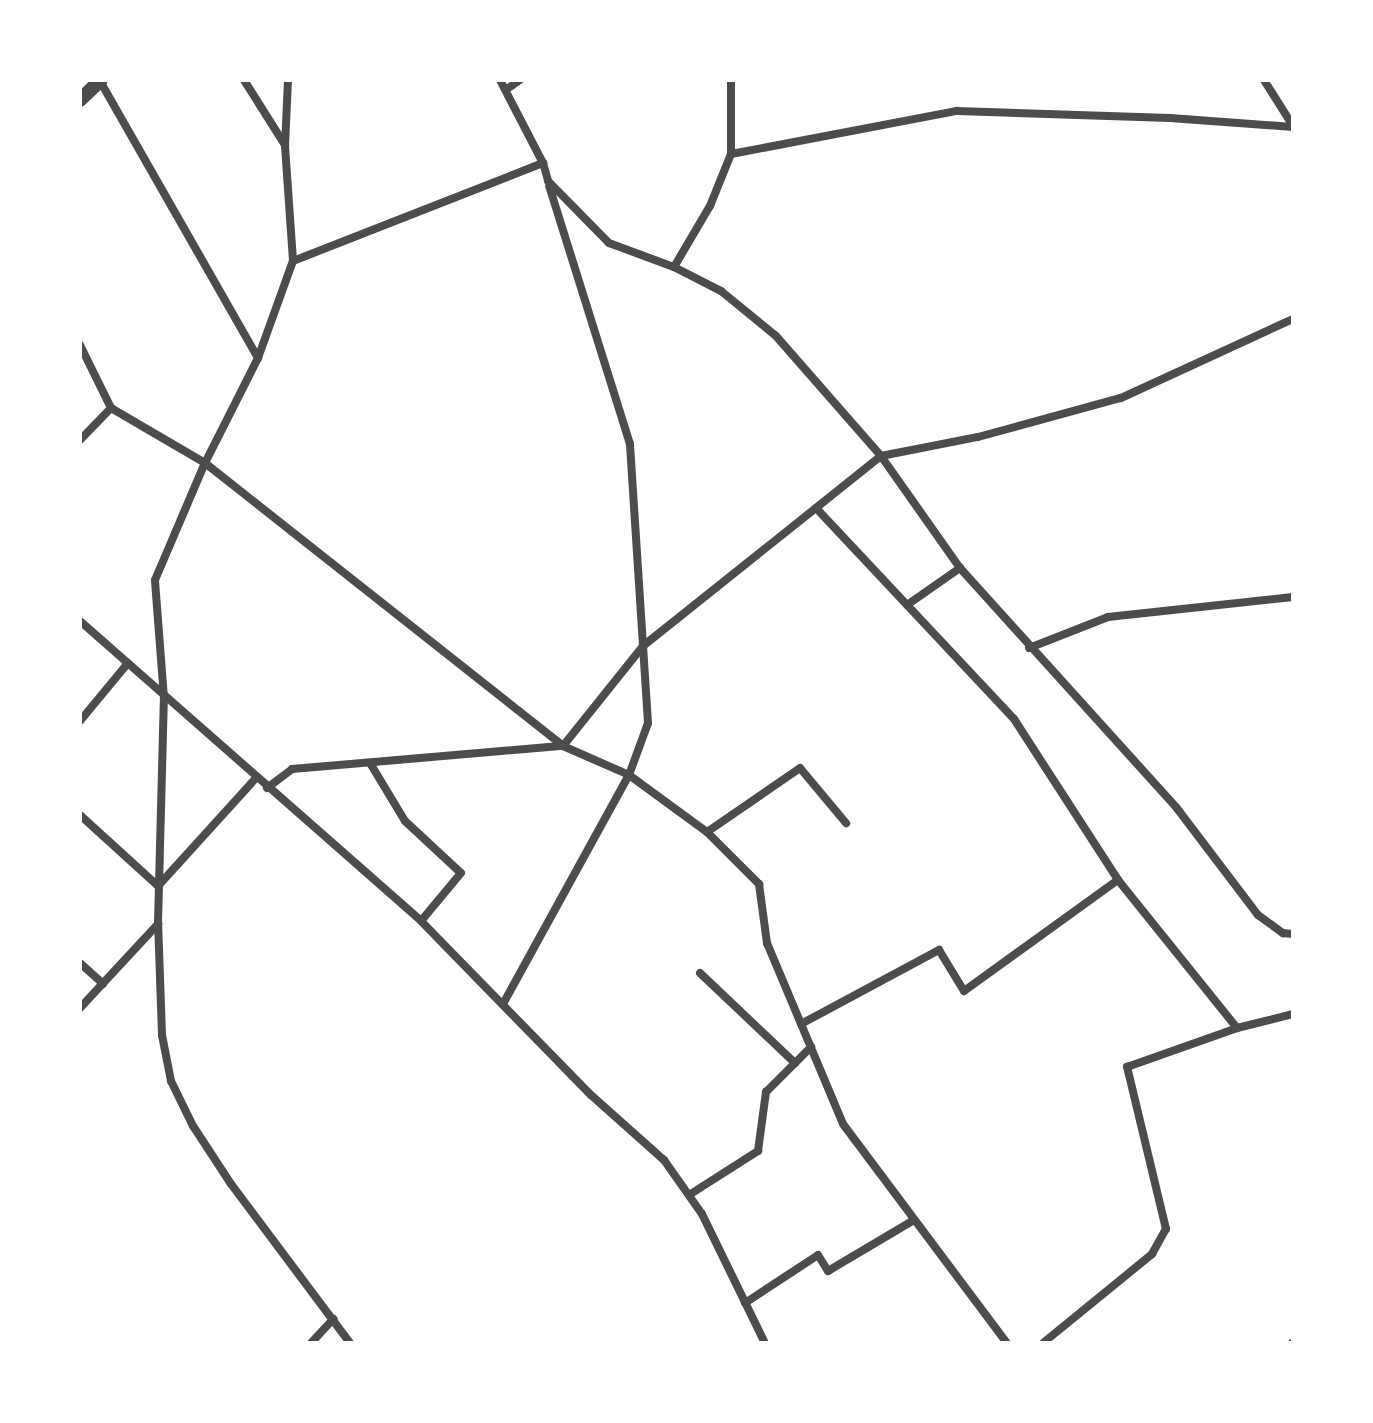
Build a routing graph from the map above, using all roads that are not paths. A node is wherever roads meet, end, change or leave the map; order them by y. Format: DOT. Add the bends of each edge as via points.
graph roads {
  1 [pos="100,80"];
  2 [pos="244,80"];
  3 [pos="288,80"];
  4 [pos="500,80"];
  5 [pos="520,80"];
  6 [pos="731,80"];
  7 [pos="1264,80"];
  8 [pos="507,89"];
  9 [pos="80,100"];
  10 [pos="1293,126"];
  11 [pos="285,146"];
  12 [pos="731,154"];
  13 [pos="543,163"];
  14 [pos="548,181"];
  15 [pos="293,261"];
  16 [pos="674,267"];
  17 [pos="1293,319"];
  18 [pos="80,345"];
  19 [pos="258,358"];
  20 [pos="111,408"];
  21 [pos="80,440"];
  22 [pos="881,456"];
  23 [pos="205,463"];
  24 [pos="816,508"];
  25 [pos="960,568"];
  26 [pos="1293,597"];
  27 [pos="907,605"];
  28 [pos="80,621"];
  29 [pos="643,646"];
  30 [pos="1029,648"];
  31 [pos="128,663"];
  32 [pos="164,698"];
  33 [pos="80,721"];
  34 [pos="563,746"];
  35 [pos="370,763"];
  36 [pos="629,775"];
  37 [pos="256,778"];
  38 [pos="267,788"];
  39 [pos="80,815"];
  40 [pos="846,823"];
  41 [pos="707,832"];
  42 [pos="1118,880"];
  43 [pos="158,886"];
  44 [pos="421,921"];
  45 [pos="158,923"];
  46 [pos="1293,934"];
  47 [pos="80,963"];
  48 [pos="700,973"];
  49 [pos="103,984"];
  50 [pos="503,1004"];
  51 [pos="80,1008"];
  52 [pos="1293,1014"];
  53 [pos="801,1024"];
  54 [pos="1237,1028"];
  55 [pos="811,1047"];
  56 [pos="795,1063"];
  57 [pos="689,1195"];
  58 [pos="914,1220"];
  59 [pos="745,1303"];
  60 [pos="333,1319"];
  61 [pos="311,1343"];
  62 [pos="350,1343"];
  63 [pos="765,1343"];
  64 [pos="1007,1343"];
  65 [pos="1043,1343"];
  1 -- 9 [label="street"];
  1 -- 19 [label="street"];
  2 -- 11 [label="street"];
  3 -- 11 [label="street"];
  4 -- 8 [label="street"];
  5 -- 8 [label="street"];
  6 -- 12 [label="street"];
  7 -- 10 [label="street"];
  8 -- 13 [label="street"];
  10 -- 12 [label="street" via="957,111"];
  11 -- 15 [label="street"];
  12 -- 16 [label="street" via="710,206"];
  13 -- 14 [label="street"];
  13 -- 15 [label="street"];
  14 -- 16 [label="street" via="609,243"];
  14 -- 29 [label="street" via="630,444"];
  15 -- 19 [label="street"];
  16 -- 22 [label="street" via="721,291 776,336"];
  17 -- 22 [label="street" via="1121,398 978,437"];
  18 -- 20 [label="street"];
  19 -- 23 [label="street"];
  20 -- 21 [label="street"];
  20 -- 23 [label="street"];
  22 -- 24 [label="street"];
  22 -- 25 [label="street"];
  23 -- 32 [label="street" via="155,580"];
  23 -- 34 [label="street"];
  24 -- 27 [label="street"];
  24 -- 29 [label="street"];
  25 -- 27 [label="street"];
  25 -- 30 [label="street"];
  26 -- 30 [label="street" via="1108,617"];
  27 -- 42 [label="street" via="1014,719"];
  28 -- 31 [label="street"];
  29 -- 34 [label="street"];
  29 -- 36 [label="street" via="648,723"];
  30 -- 46 [label="street" via="1176,807 1258,915"];
  31 -- 32 [label="street"];
  31 -- 33 [label="street"];
  32 -- 37 [label="street"];
  32 -- 43 [label="street"];
  34 -- 35 [label="street"];
  34 -- 36 [label="street"];
  35 -- 38 [label="street" via="292,769"];
  35 -- 44 [label="street" via="405,821 461,873"];
  36 -- 41 [label="street"];
  36 -- 50 [label="street"];
  37 -- 38 [label="street"];
  37 -- 43 [label="street"];
  38 -- 44 [label="street"];
  39 -- 43 [label="street"];
  40 -- 41 [label="street" via="800,768"];
  41 -- 53 [label="street" via="759,884 767,943"];
  42 -- 53 [label="street" via="964,991 939,950"];
  42 -- 54 [label="street"];
  43 -- 45 [label="street"];
  44 -- 50 [label="street"];
  45 -- 49 [label="street"];
  45 -- 60 [label="street" via="162,1035 171,1081 231,1184"];
  47 -- 49 [label="street"];
  48 -- 56 [label="street"];
  49 -- 51 [label="street"];
  50 -- 57 [label="street" via="591,1095 664,1160"];
  52 -- 54 [label="street"];
  53 -- 55 [label="street"];
  54 -- 65 [label="street" via="1127,1067 1166,1229 1152,1254"];
  55 -- 56 [label="street"];
  55 -- 58 [label="street" via="843,1124"];
  56 -- 57 [label="street" via="766,1092 758,1151"];
  57 -- 59 [label="street"];
  58 -- 59 [label="street" via="828,1271 818,1255"];
  58 -- 64 [label="street"];
  59 -- 63 [label="street"];
  60 -- 61 [label="street"];
  60 -- 62 [label="street"];
}
